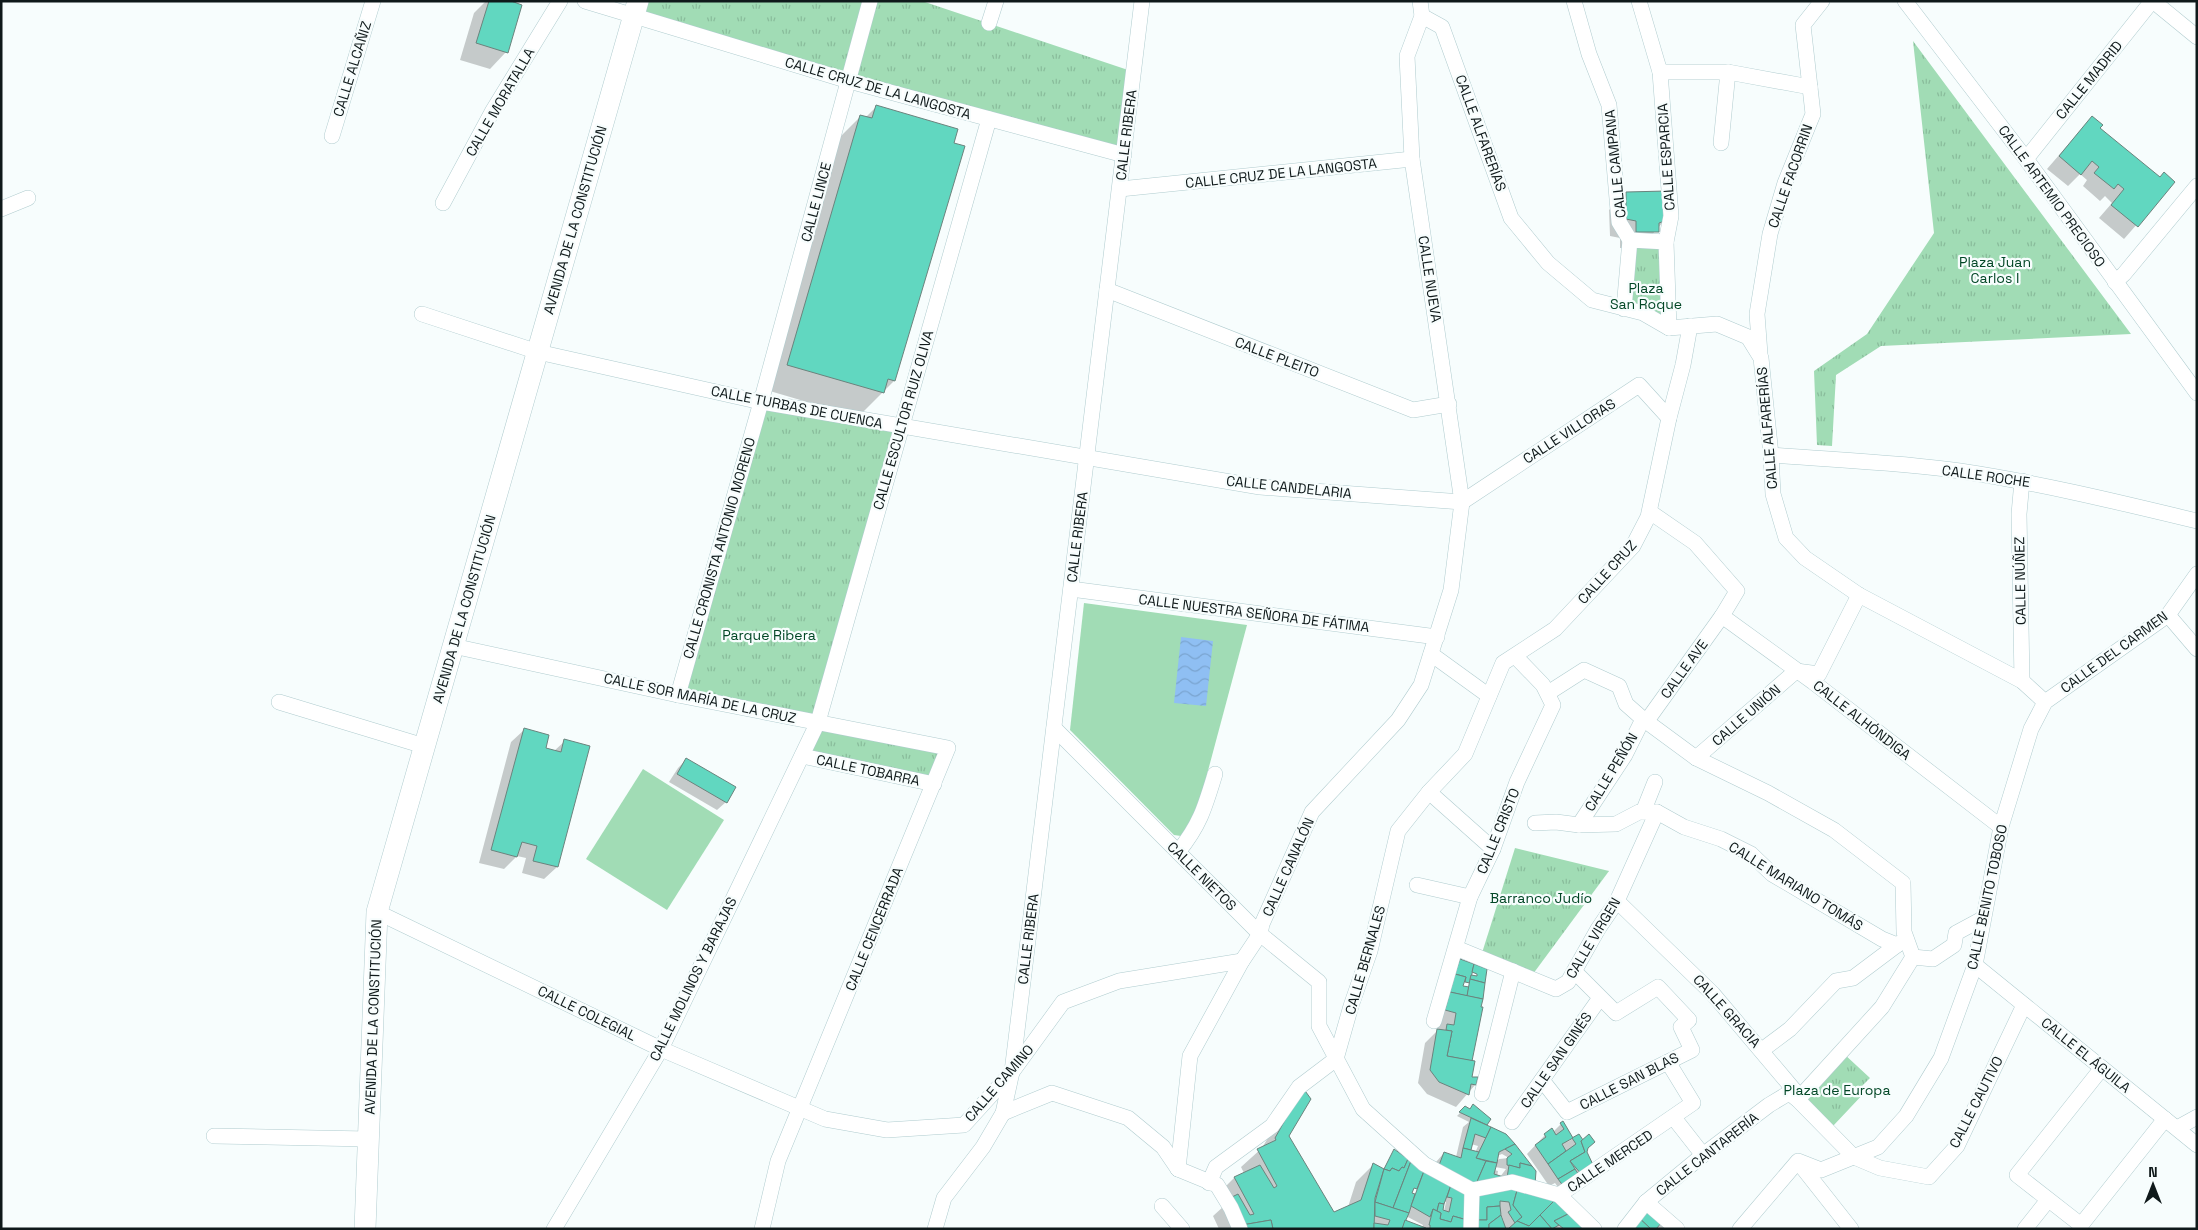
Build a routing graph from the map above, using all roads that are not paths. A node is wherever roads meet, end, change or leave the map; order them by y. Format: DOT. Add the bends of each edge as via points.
graph roads {
  1 [pos="373,1"];
  2 [pos="560,1"];
  3 [pos="585,1"];
  4 [pos="870,1"];
  5 [pos="996,1"];
  6 [pos="1142,1"];
  7 [pos="1574,1"];
  8 [pos="1639,1"];
  9 [pos="1822,1"];
  10 [pos="1905,1"];
  11 [pos="2152,1"];
  12 [pos="636,8"];
  13 [pos="1421,9"];
  14 [pos="989,23"];
  15 [pos="2197,37"];
  16 [pos="1660,72"];
  17 [pos="1728,72"];
  18 [pos="849,81"];
  19 [pos="1810,87"];
  20 [pos="989,119"];
  21 [pos="332,136"];
  22 [pos="1721,143"];
  23 [pos="1124,155"];
  24 [pos="1412,159"];
  25 [pos="2026,159"];
  26 [pos="2197,186"];
  27 [pos="1120,189"];
  28 [pos="28,198"];
  29 [pos="443,203"];
  30 [pos="1,209"];
  31 [pos="1630,240"];
  32 [pos="1666,242"];
  33 [pos="2115,282"];
  34 [pos="1107,290"];
  35 [pos="1624,309"];
  36 [pos="422,314"];
  37 [pos="1690,326"];
  38 [pos="1669,328"];
  39 [pos="538,352"];
  40 [pos="1761,358"];
  41 [pos="2197,393"];
  42 [pos="761,402"];
  43 [pos="1449,404"];
  44 [pos="1669,418"];
  45 [pos="900,427"];
  46 [pos="1771,455"];
  47 [pos="1087,457"];
  48 [pos="2022,481"];
  49 [pos="1462,502"];
  50 [pos="1650,512"];
  51 [pos="2197,521"];
  52 [pos="2197,574"];
  53 [pos="1071,589"];
  54 [pos="1859,595"];
  55 [pos="2168,615"];
  56 [pos="1722,616"];
  57 [pos="1437,636"];
  58 [pos="453,646"];
  59 [pos="2197,649"];
  60 [pos="1431,654"];
  61 [pos="1514,656"];
  62 [pos="1796,671"];
  63 [pos="2022,681"];
  64 [pos="1548,694"];
  65 [pos="678,695"];
  66 [pos="1489,696"];
  67 [pos="280,702"];
  68 [pos="2046,702"];
  69 [pos="1644,720"];
  70 [pos="818,722"];
  71 [pos="1054,728"];
  72 [pos="424,746"];
  73 [pos="948,748"];
  74 [pos="802,756"];
  75 [pos="1696,758"];
  76 [pos="1215,774"];
  77 [pos="1654,782"];
  78 [pos="934,784"];
  79 [pos="1428,792"];
  80 [pos="1650,812"];
  81 [pos="1536,823"];
  82 [pos="1579,825"];
  83 [pos="2001,828"];
  84 [pos="1493,849"];
  85 [pos="1178,852"];
  86 [pos="1417,885"];
  87 [pos="1470,897"];
  88 [pos="1617,901"];
  89 [pos="377,912"];
  90 [pos="1982,918"];
  91 [pos="1260,934"];
  92 [pos="1901,942"];
  93 [pos="1456,948"];
  94 [pos="1913,957"];
  95 [pos="1242,961"];
  96 [pos="1975,965"];
  97 [pos="1513,971"];
  98 [pos="1575,972"];
  99 [pos="1600,998"];
  100 [pos="2024,1005"];
  101 [pos="1434,1020"];
  102 [pos="661,1049"];
  103 [pos="1762,1050"];
  104 [pos="1336,1059"];
  105 [pos="1668,1062"];
  106 [pos="2102,1068"];
  107 [pos="1012,1072"];
  108 [pos="1542,1080"];
  109 [pos="1482,1094"];
  110 [pos="1798,1098"];
  111 [pos="800,1109"];
  112 [pos="1003,1113"];
  113 [pos="2197,1117"];
  114 [pos="1674,1118"];
  115 [pos="1512,1122"];
  116 [pos="2171,1123"];
  117 [pos="214,1136"];
  118 [pos="368,1138"];
  119 [pos="2197,1145"];
  120 [pos="1703,1155"];
  121 [pos="1854,1157"];
  122 [pos="1798,1161"];
  123 [pos="1178,1168"];
  124 [pos="1209,1183"];
  125 [pos="1472,1190"];
  126 [pos="1559,1195"];
  127 [pos="2048,1200"];
  128 [pos="1646,1202"];
  129 [pos="1162,1206"];
  130 [pos="365,1229"];
  131 [pos="554,1229"];
  132 [pos="762,1229"];
  133 [pos="935,1229"];
  134 [pos="1182,1229"];
  135 [pos="1240,1229"];
  136 [pos="1471,1229"];
  137 [pos="1594,1229"];
  138 [pos="1625,1229"];
  139 [pos="1677,1229"];
  140 [pos="1740,1229"];
  141 [pos="1851,1229"];
  142 [pos="2025,1229"];
  1 -- 21 [label="street, CALLE ALCAÑIZ"];
  2 -- 29 [label="street, CALLE MORATALLA" via="492,112"];
  3 -- 12 [label="street, CALLE CRUZ DE LA LANGOSTA"];
  4 -- 18 [label="street, CALLE LINCE"];
  5 -- 14 [label="street"];
  6 -- 23 [label="street, CALLE RIBERA"];
  7 -- 31 [label="street, CALLE CAMPANA" via="1589,54 1609,105 1619,222"];
  8 -- 16 [label="street, CALLE ESPARCIA"];
  9 -- 19 [label="street, CALLE FACORRIN" via="1803,25"];
  10 -- 25 [label="street, CALLE ARTEMIO PRECIOSO"];
  11 -- 15 [label="street"];
  11 -- 25 [label="street, CALLE MADRID"];
  12 -- 18 [label="street, CALLE CRUZ DE LA LANGOSTA"];
  12 -- 39 [label="street, AVENIDA DE LA CONSTITUCIÓN"];
  13 -- 24 [label="street, CALLE NUEVA" via="1407,56"];
  13 -- 35 [label="street, CALLE ALFARERÍAS" via="1442,26 1511,218 1548,263 1592,300"];
  16 -- 17 [label="street"];
  16 -- 32 [label="street, CALLE ESPARCIA" via="1671,216"];
  17 -- 19 [label="street"];
  17 -- 22 [label="street"];
  18 -- 20 [label="street, CALLE CRUZ DE LA LANGOSTA"];
  18 -- 42 [label="street, CALLE LINCE"];
  19 -- 40 [label="street, CALLE FACORRIN" via="1812,114 1785,183 1770,234 1757,314"];
  20 -- 23 [label="street, CALLE CRUZ DE LA LANGOSTA"];
  20 -- 45 [label="street, CALLE ESCULTOR RUIZ OLIVA"];
  23 -- 27 [label="street, CALLE RIBERA"];
  24 -- 27 [label="street, CALLE CRUZ DE LA LANGOSTA"];
  24 -- 43 [label="street, CALLE NUEVA"];
  25 -- 33 [label="street, CALLE ARTEMIO PRECIOSO"];
  26 -- 33 [label="street"];
  27 -- 34 [label="street, CALLE RIBERA"];
  28 -- 30 [label="street"];
  31 -- 32 [label="street"];
  31 -- 35 [label="street"];
  32 -- 38 [label="street, CALLE ESPARCIA"];
  33 -- 41 [label="street, CALLE ARTEMIO PRECIOSO"];
  34 -- 43 [label="street, CALLE PLEITO" via="1413,410"];
  34 -- 47 [label="street, CALLE RIBERA"];
  35 -- 38 [label="street, CALLE ALFARERÍAS" via="1643,313"];
  36 -- 39 [label="street, CALLE TURBAS DE CUENCA"];
  37 -- 38 [label="street, CALLE ALFARERÍAS"];
  37 -- 40 [label="street, CALLE ALFARERÍAS" via="1717,324 1748,337"];
  37 -- 44 [label="street, CALLE CRUZ"];
  39 -- 42 [label="street, CALLE TURBAS DE CUENCA"];
  39 -- 58 [label="street, AVENIDA DE LA CONSTITUCIÓN"];
  40 -- 46 [label="street, CALLE ALFARERÍAS"];
  42 -- 45 [label="street, CALLE TURBAS DE CUENCA"];
  42 -- 65 [label="street, CALLE CRONISTA ANTONIO MORENO"];
  43 -- 49 [label="street, CALLE NUEVA"];
  44 -- 49 [label="street, CALLE VILLORAS" via="1639,385"];
  44 -- 50 [label="street, CALLE CRUZ"];
  45 -- 47 [label="street, CALLE TURBAS DE CUENCA"];
  45 -- 70 [label="street, CALLE ESCULTOR RUIZ OLIVA"];
  46 -- 48 [label="street, CALLE ROCHE" via="1957,471"];
  46 -- 54 [label="street, CALLE ALFARERÍAS" via="1773,494 1786,538 1805,558"];
  47 -- 49 [label="street, CALLE CANDELARIA" via="1260,487"];
  47 -- 53 [label="street, CALLE RIBERA"];
  48 -- 51 [label="street, CALLE ROCHE"];
  48 -- 63 [label="street, CALLE NÚÑEZ" via="2019,514"];
  49 -- 57 [label="street, CALLE CANALÓN" via="1451,590"];
  50 -- 56 [label="street, CALLE AVE" via="1695,543 1738,591"];
  50 -- 61 [label="street, CALLE CRUZ" via="1633,546 1555,628"];
  52 -- 55 [label="street, CALLE DEL CARMEN"];
  53 -- 57 [label="street, CALLE NUESTRA SEÑORA DE FÁTIMA"];
  53 -- 71 [label="street, CALLE RIBERA"];
  54 -- 62 [label="street" via="1819,674"];
  54 -- 63 [label="street, CALLE ALFARERÍAS"];
  55 -- 59 [label="street"];
  55 -- 68 [label="street, CALLE DEL CARMEN"];
  56 -- 62 [label="street, CALLE ALHÓNDIGA"];
  56 -- 69 [label="street, CALLE AVE"];
  57 -- 60 [label="street, CALLE CANALÓN"];
  58 -- 65 [label="street, CALLE SOR MARÍA DE LA CRUZ"];
  58 -- 72 [label="street, AVENIDA DE LA CONSTITUCIÓN"];
  60 -- 66 [label="street"];
  60 -- 91 [label="street, CALLE CANALÓN" via="1421,686 1398,720 1312,812"];
  61 -- 64 [label="street"];
  61 -- 66 [label="street, CALLE CRUZ" via="1503,663"];
  62 -- 75 [label="street, CALLE UNIÓN"];
  62 -- 83 [label="street, CALLE ALHÓNDIGA"];
  63 -- 68 [label="street, CALLE ALFARERÍAS"];
  64 -- 69 [label="street" via="1584,670 1619,686 1626,704"];
  64 -- 84 [label="street, CALLE CRISTO" via="1553,705 1517,782"];
  65 -- 70 [label="street, CALLE SOR MARÍA DE LA CRUZ"];
  66 -- 79 [label="street, CALLE BERNALES" via="1465,754"];
  67 -- 72 [label="street"];
  68 -- 83 [label="street, CALLE BENITO TOBOSO" via="2031,729"];
  69 -- 75 [label="street"];
  69 -- 82 [label="street, CALLE PEÑÓN"];
  70 -- 73 [label="street, CALLE SOR MARÍA DE LA CRUZ"];
  70 -- 74 [label="street, CALLE MOLINOS Y BARAJAS"];
  71 -- 85 [label="street, CALLE NIETOS"];
  71 -- 107 [label="street, CALLE RIBERA"];
  72 -- 89 [label="street, AVENIDA DE LA CONSTITUCIÓN"];
  73 -- 78 [label="street, CALLE CENCERRADA"];
  74 -- 78 [label="street, CALLE TOBARRA"];
  74 -- 102 [label="street, CALLE MOLINOS Y BARAJAS"];
  75 -- 92 [label="street" via="1834,830 1903,883"];
  76 -- 85 [label="street" via="1194,833"];
  77 -- 80 [label="street, CALLE VIRGEN"];
  78 -- 111 [label="street, CALLE CENCERRADA"];
  79 -- 84 [label="street"];
  79 -- 104 [label="street, CALLE BERNALES" via="1398,831 1370,951"];
  80 -- 82 [label="street" via="1639,812 1616,824"];
  80 -- 88 [label="street, CALLE VIRGEN"];
  80 -- 92 [label="street, CALLE MARIANO TOMÁS" via="1721,839 1750,854 1772,874 1882,939"];
  81 -- 82 [label="street"];
  83 -- 90 [label="street, CALLE BENITO TOBOSO"];
  84 -- 87 [label="street, CALLE CRISTO"];
  85 -- 91 [label="street, CALLE NIETOS"];
  86 -- 87 [label="street"];
  87 -- 93 [label="street, CALLE CRISTO"];
  88 -- 98 [label="street, CALLE VIRGEN"];
  88 -- 103 [label="street, CALLE GRACIA" via="1695,975"];
  89 -- 102 [label="street, CALLE COLEGIAL"];
  89 -- 118 [label="street, AVENIDA DE LA CONSTITUCIÓN"];
  90 -- 94 [label="street" via="1956,933 1954,945 1933,959"];
  90 -- 96 [label="street, CALLE BENITO TOBOSO"];
  91 -- 95 [label="street, CALLE CANALÓN"];
  91 -- 104 [label="street, CALLE NIETOS" via="1319,982 1319,1026"];
  92 -- 94 [label="street"];
  92 -- 103 [label="street" via="1853,978 1836,981 1790,1029"];
  93 -- 97 [label="street, CALLE VIRGEN"];
  93 -- 101 [label="street, CALLE CRISTO"];
  94 -- 110 [label="street" via="1882,1007"];
  95 -- 107 [label="street, CALLE CAMINO" via="1119,981 1064,1002"];
  95 -- 123 [label="street, CALLE CANALÓN" via="1190,1056"];
  96 -- 100 [label="street, CALLE EL ÁGUILA"];
  96 -- 121 [label="street, CALLE BENITO TOBOSO" via="1941,1058 1906,1116 1878,1148"];
  97 -- 98 [label="street, CALLE VIRGEN" via="1556,988 1568,982"];
  97 -- 109 [label="street"];
  98 -- 99 [label="street, CALLE SAN BLAS"];
  99 -- 105 [label="street, CALLE SAN BLAS" via="1616,1013 1658,987 1689,1020 1681,1027 1692,1050"];
  99 -- 108 [label="street, CALLE SAN GINÉS"];
  100 -- 106 [label="street, CALLE EL ÁGUILA"];
  100 -- 121 [label="street, CALLE CAUTIVO" via="1957,1146 1929,1177 1880,1168"];
  102 -- 111 [label="street, CALLE COLEGIAL"];
  102 -- 131 [label="street, CALLE MOLINOS Y BARAJAS"];
  103 -- 110 [label="street, CALLE GRACIA"];
  104 -- 124 [label="street" via="1298,1087 1272,1126 1216,1167"];
  104 -- 125 [label="street" via="1363,1109 1424,1164"];
  105 -- 108 [label="street, CALLE SAN BLAS" via="1567,1112"];
  105 -- 114 [label="street, CALLE MERCED" via="1693,1103"];
  106 -- 116 [label="street, CALLE EL ÁGUILA"];
  106 -- 127 [label="street" via="2017,1175"];
  107 -- 111 [label="street, CALLE CAMINO" via="964,1125 887,1130 825,1119"];
  107 -- 112 [label="street, CALLE RIBERA"];
  108 -- 115 [label="street, CALLE SAN GINÉS"];
  110 -- 120 [label="street, CALLE CANTARERÍA" via="1789,1093 1769,1105"];
  110 -- 121 [label="street, CALLE GRACIA"];
  111 -- 132 [label="street" via="778,1161"];
  112 -- 123 [label="street" via="1052,1094 1128,1118 1163,1147"];
  112 -- 133 [label="street, CALLE RIBERA" via="983,1147 944,1198"];
  113 -- 116 [label="street"];
  114 -- 120 [label="street"];
  114 -- 126 [label="street, CALLE MERCED"];
  116 -- 119 [label="street, CALLE EL ÁGUILA"];
  116 -- 127 [label="street" via="2081,1226"];
  117 -- 118 [label="street"];
  118 -- 130 [label="street, AVENIDA DE LA CONSTITUCIÓN"];
  120 -- 128 [label="street, CALLE CANTARERÍA"];
  121 -- 122 [label="street, CALLE BENITO TOBOSO" via="1821,1170"];
  122 -- 140 [label="street"];
  122 -- 141 [label="street"];
  123 -- 124 [label="street"];
  124 -- 135 [label="street" via="1217,1185"];
  125 -- 126 [label="street, CALLE MERCED" via="1512,1182"];
  125 -- 136 [label="street"];
  126 -- 137 [label="street"];
  127 -- 142 [label="street"];
  128 -- 138 [label="street, CALLE CANTARERÍA"];
  128 -- 139 [label="street"];
  129 -- 134 [label="street"];
}
